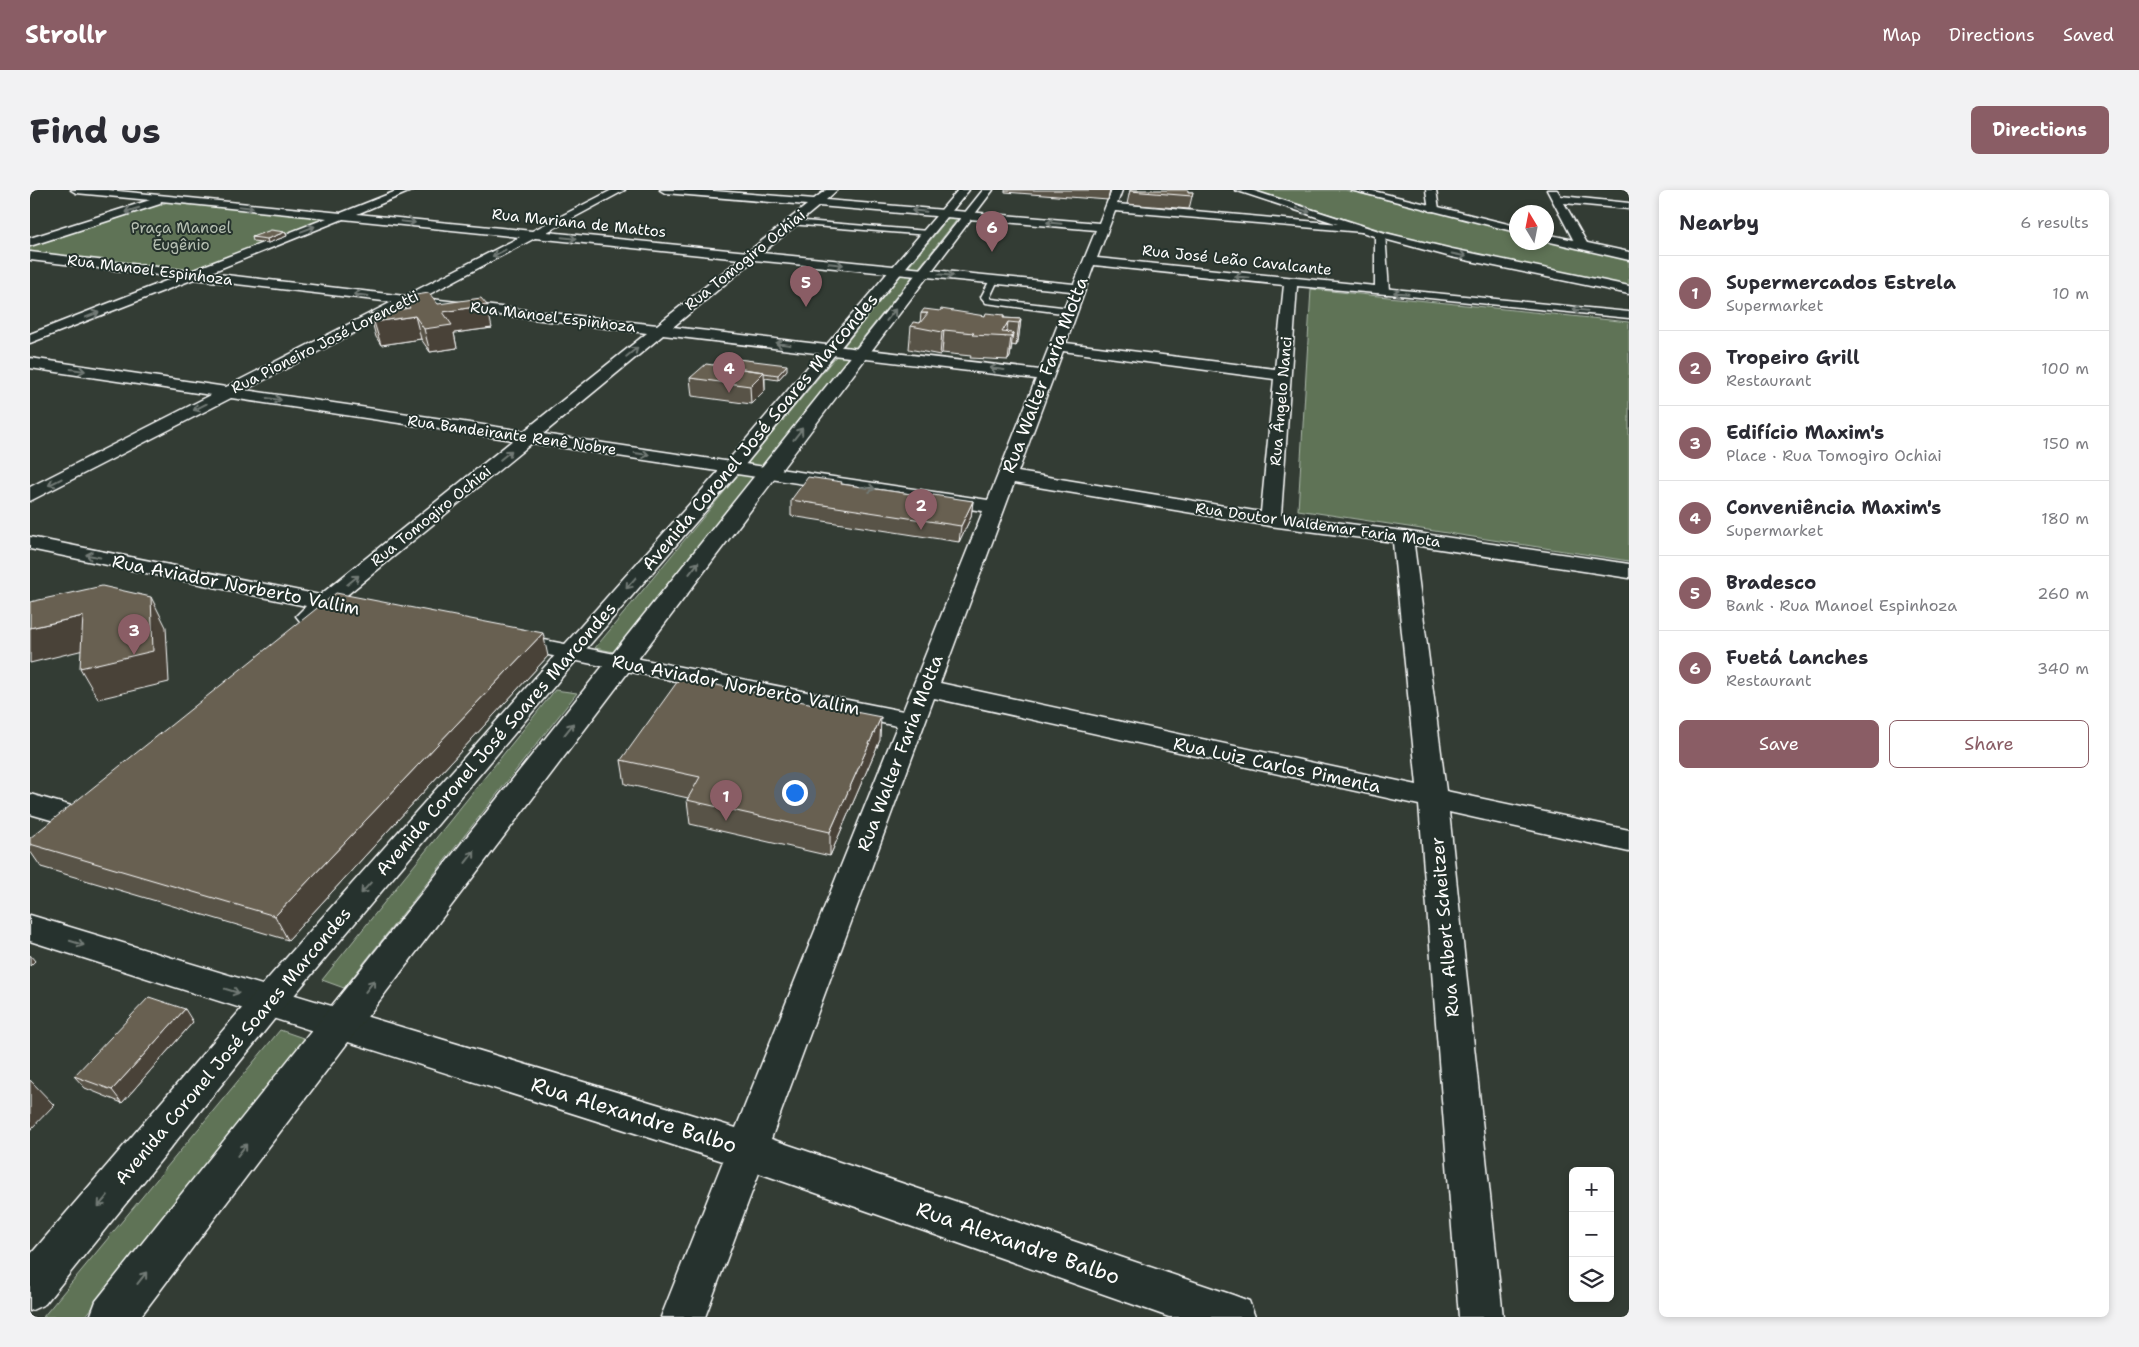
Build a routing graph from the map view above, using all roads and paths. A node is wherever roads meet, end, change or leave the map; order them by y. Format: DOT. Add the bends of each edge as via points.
graph roads {
  1 [pos="76,190"];
  2 [pos="196,190"];
  3 [pos="408,190"];
  4 [pos="620,190"];
  5 [pos="665,190"];
  6 [pos="832,190"];
  7 [pos="964,190"];
  8 [pos="988,190"];
  9 [pos="1240,190"];
  10 [pos="1356,190"];
  11 [pos="1431,190"];
  12 [pos="1554,194"];
  13 [pos="167,199"];
  14 [pos="816,203"];
  15 [pos="1629,206"];
  16 [pos="1110,208"];
  17 [pos="1434,209"];
  18 [pos="944,214"];
  19 [pos="342,216"];
  20 [pos="968,216"];
  21 [pos="792,222"];
  22 [pos="1509,227"];
  23 [pos="1362,229"];
  24 [pos="928,234"];
  25 [pos="534,235"];
  26 [pos="1380,235"];
  27 [pos="1554,239"];
  28 [pos="30,242"];
  29 [pos="1582,246"];
  30 [pos="1629,255"];
  31 [pos="30,256"];
  32 [pos="750,256"];
  33 [pos="1089,260"];
  34 [pos="897,270"];
  35 [pos="923,273"];
  36 [pos="192,275"];
  37 [pos="994,280"];
  38 [pos="1291,282"];
  39 [pos="1629,290"];
  40 [pos="1382,291"];
  41 [pos="1074,299"];
  42 [pos="407,300"];
  43 [pos="1629,315"];
  44 [pos="660,330"];
  45 [pos="30,339"];
  46 [pos="1057,346"];
  47 [pos="832,350"];
  48 [pos="861,353"];
  49 [pos="30,363"];
  50 [pos="1046,375"];
  51 [pos="1284,375"];
  52 [pos="229,392"];
  53 [pos="528,437"];
  54 [pos="733,468"];
  55 [pos="768,473"];
  56 [pos="1007,476"];
  57 [pos="30,495"];
  58 [pos="995,507"];
  59 [pos="1270,520"];
  60 [pos="1403,537"];
  61 [pos="30,543"];
  62 [pos="1629,571"];
  63 [pos="325,602"];
  64 [pos="354,608"];
  65 [pos="294,627"];
  66 [pos="491,637"];
  67 [pos="569,653"];
  68 [pos="621,662"];
  69 [pos="925,688"];
  70 [pos="912,721"];
  71 [pos="1433,799"];
  72 [pos="30,804"];
  73 [pos="63,816"];
  74 [pos="1629,841"];
  75 [pos="30,928"];
  76 [pos="268,1002"];
  77 [pos="340,1024"];
  78 [pos="747,1150"];
  79 [pos="30,1289"];
  80 [pos="112,1317"];
  81 [pos="683,1317"];
  82 [pos="1233,1317"];
  83 [pos="1481,1317"];
  1 -- 13 [label="street, Rua Mariana de Mattos"];
  2 -- 13 [label="street"];
  3 -- 19 [label="street"];
  4 -- 25 [label="street, Rua Pioneiro José Lorencetti"];
  5 -- 14 [label="street"];
  6 -- 14 [label="street, Rua Tomogiro Ochiai"];
  7 -- 18 [label="street, Avenida Coronel José Soares Marcondes"];
  8 -- 20 [label="street, Avenida Coronel José Soares Marcondes"];
  9 -- 23 [label="street, one-way"];
  10 -- 17 [label="street"];
  11 -- 17 [label="street"];
  12 -- 15 [label="street"];
  12 -- 29 [label="street"];
  13 -- 19 [label="street, Rua Mariana de Mattos, one-way"];
  13 -- 28 [label="street, one-way"];
  18 -- 14 [label="street, one-way"];
  14 -- 21 [label="street, Rua Tomogiro Ochiai"];
  16 -- 20 [label="street, one-way"];
  16 -- 23 [label="street"];
  16 -- 33 [label="street, Rua Walter Faria Motta"];
  17 -- 22 [label="street"];
  18 -- 20 [label="street"];
  18 -- 24 [label="street, Avenida Coronel José Soares Marcondes"];
  19 -- 25 [label="street, Rua Mariana de Mattos, one-way"];
  36 -- 19 [label="street, one-way"];
  20 -- 35 [label="street, Avenida Coronel José Soares Marcondes"];
  21 -- 24 [label="lane"];
  21 -- 32 [label="street, Rua Tomogiro Ochiai"];
  23 -- 26 [label="street"];
  24 -- 34 [label="street, Avenida Coronel José Soares Marcondes"];
  25 -- 32 [label="street, Rua Mariana de Mattos, one-way"];
  25 -- 42 [label="street, Rua Pioneiro José Lorencetti, one-way"];
  26 -- 39 [label="street, one-way" via="1451,254"];
  26 -- 40 [label="street"];
  27 -- 29 [label="street"];
  29 -- 30 [label="street"];
  31 -- 36 [label="street, Rua Manoel Espinhoza"];
  32 -- 34 [label="street, Rua Mariana de Mattos, one-way"];
  32 -- 44 [label="street, Rua Tomogiro Ochiai"];
  38 -- 33 [label="street, Rua José Leão Cavalcante, one-way"];
  33 -- 41 [label="street, Rua Walter Faria Motta"];
  34 -- 35 [label="street, Rua Mariana de Mattos"];
  34 -- 47 [label="street, Avenida Coronel José Soares Marcondes"];
  35 -- 37 [label="street, Rua Mariana de Mattos, one-way"];
  48 -- 35 [label="street, Avenida Coronel José Soares Marcondes, one-way"];
  42 -- 36 [label="street, Rua Manoel Espinhoza, one-way"];
  45 -- 36 [label="street, one-way"];
  37 -- 41 [label="street, Rua Mariana de Mattos"];
  37 -- 41 [label="lane" via="985,297 988,301"];
  38 -- 40 [label="street, Rua José Leão Cavalcante"];
  38 -- 51 [label="street, Rua Ângelo Nanci"];
  43 -- 40 [label="lane, one-way"];
  41 -- 46 [label="street, Rua Walter Faria Motta"];
  42 -- 44 [label="street, Rua Manoel Espinhoza"];
  42 -- 52 [label="street, Rua Pioneiro José Lorencetti"];
  47 -- 44 [label="street, Rua Manoel Espinhoza, one-way"];
  53 -- 44 [label="street, Rua Tomogiro Ochiai, one-way"];
  46 -- 50 [label="street, Rua Walter Faria Motta"];
  46 -- 51 [label="street"];
  47 -- 48 [label="street, Rua Manoel Espinhoza"];
  47 -- 54 [label="street, Avenida Coronel José Soares Marcondes"];
  50 -- 48 [label="street, Rua Manoel Espinhoza, one-way"];
  55 -- 48 [label="street, Avenida Coronel José Soares Marcondes, one-way"];
  49 -- 52 [label="street, Rua Bandeirante Renê Nobre, one-way"];
  50 -- 56 [label="street, Rua Walter Faria Motta"];
  51 -- 59 [label="street, Rua Ângelo Nanci"];
  52 -- 53 [label="street, Rua Bandeirante Renê Nobre, one-way"];
  52 -- 57 [label="street, Rua Pioneiro José Lorencetti, one-way"];
  53 -- 54 [label="street, Rua Bandeirante Renê Nobre, one-way"];
  63 -- 53 [label="street, Rua Tomogiro Ochiai, one-way"];
  54 -- 55 [label="street, Rua Bandeirante Renê Nobre"];
  54 -- 67 [label="street, Avenida Coronel José Soares Marcondes, one-way"];
  55 -- 58 [label="street, Rua Bandeirante Renê Nobre, one-way"];
  68 -- 55 [label="street, Avenida Coronel José Soares Marcondes, one-way"];
  56 -- 58 [label="street, Rua Walter Faria Motta"];
  56 -- 59 [label="street, Rua Doutor Waldemar Faria Mota"];
  58 -- 69 [label="street, Rua Walter Faria Motta"];
  59 -- 60 [label="street, Rua Doutor Waldemar Faria Mota"];
  60 -- 62 [label="street, Rua Doutor Waldemar Faria Mota"];
  60 -- 71 [label="street, Rua Albert Scheitzer"];
  63 -- 61 [label="street, Rua Aviador Norberto Vallim, one-way"];
  63 -- 64 [label="street, Rua Aviador Norberto Vallim"];
  63 -- 65 [label="street, Rua Tomogiro Ochiai"];
  66 -- 67 [label="street, Rua Aviador Norberto Vallim"];
  67 -- 68 [label="street, Rua Aviador Norberto Vallim"];
  67 -- 76 [label="street, Avenida Coronel José Soares Marcondes, one-way"];
  68 -- 70 [label="street, Rua Aviador Norberto Vallim"];
  77 -- 68 [label="street, Avenida Coronel José Soares Marcondes, one-way"];
  69 -- 70 [label="street, Rua Walter Faria Motta"];
  69 -- 71 [label="street, Rua Luiz Carlos Pimenta"];
  70 -- 78 [label="street, Rua Walter Faria Motta"];
  71 -- 74 [label="street, Rua Luiz Carlos Pimenta"];
  71 -- 83 [label="street, Rua Albert Scheitzer"];
  72 -- 73 [label="street"];
  75 -- 76 [label="street, Rua Alexandre Balbo, one-way"];
  76 -- 77 [label="street, Rua Alexandre Balbo"];
  76 -- 79 [label="street, Avenida Coronel José Soares Marcondes, one-way"];
  77 -- 78 [label="street, Rua Alexandre Balbo"];
  80 -- 77 [label="street, Avenida Coronel José Soares Marcondes, one-way"];
  78 -- 81 [label="street, Rua Walter Faria Motta"];
  78 -- 82 [label="street, Rua Alexandre Balbo"];
}
